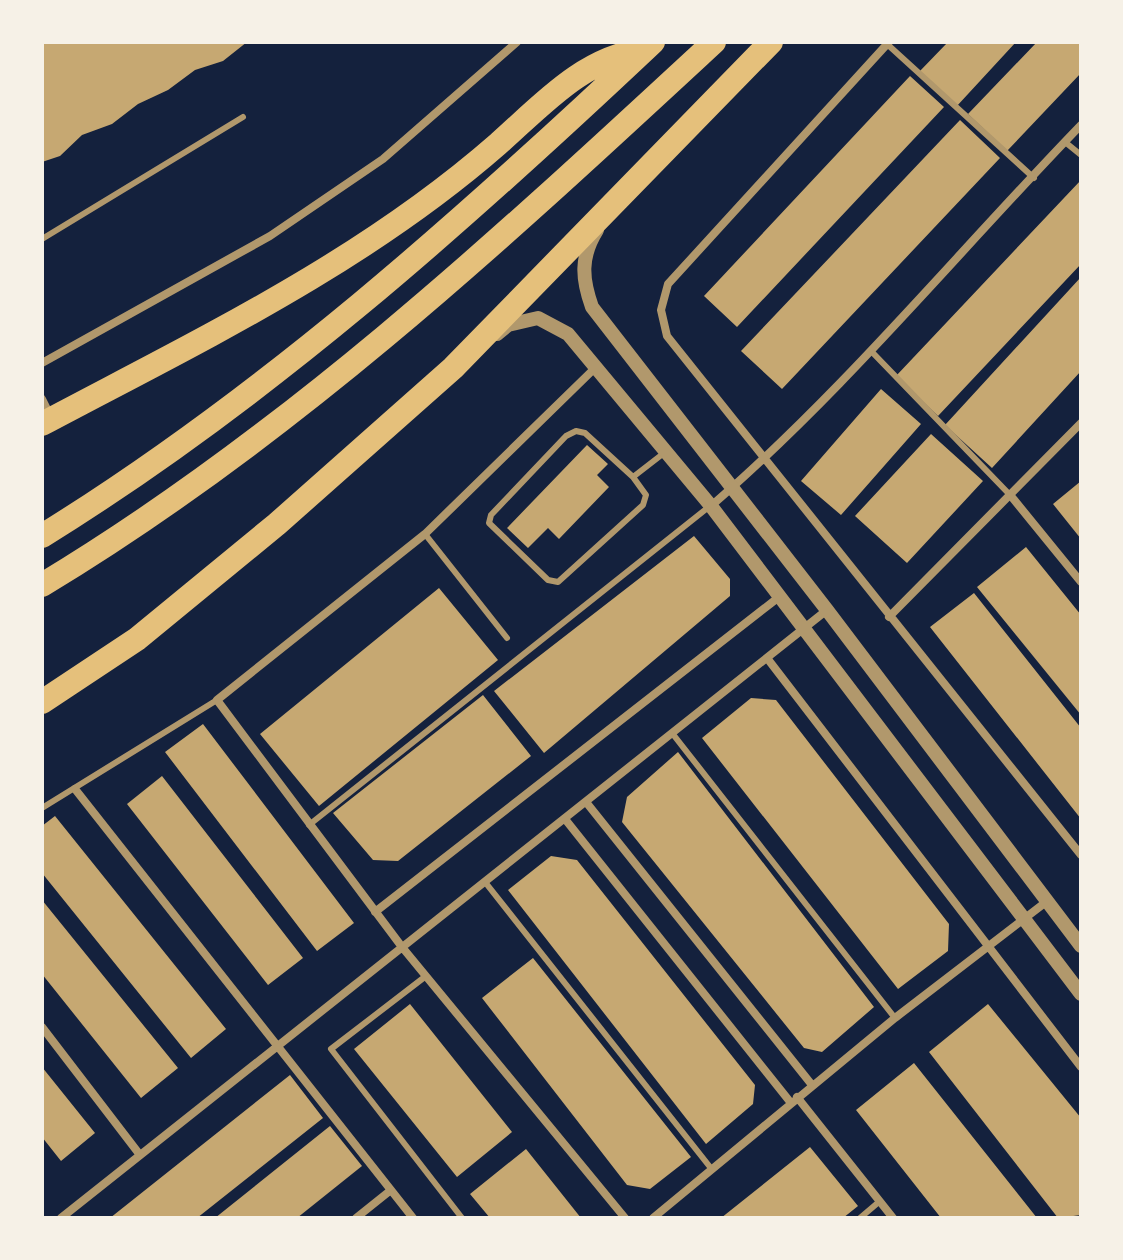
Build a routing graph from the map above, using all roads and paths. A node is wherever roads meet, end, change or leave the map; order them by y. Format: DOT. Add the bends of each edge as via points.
graph roads {
  1 [pos="517,42"];
  2 [pos="714,42"];
  3 [pos="771,42"];
  4 [pos="888,43"];
  5 [pos="649,46"];
  6 [pos="243,117"];
  7 [pos="1081,125"];
  8 [pos="1065,142"];
  9 [pos="1081,155"];
  10 [pos="1034,178"];
  11 [pos="618,196"];
  12 [pos="42,239"];
  13 [pos="872,352"];
  14 [pos="42,363"];
  15 [pos="596,367"];
  16 [pos="453,368"];
  17 [pos="45,414"];
  18 [pos="1081,423"];
  19 [pos="667,451"];
  20 [pos="764,460"];
  21 [pos="633,477"];
  22 [pos="732,488"];
  23 [pos="1011,496"];
  24 [pos="711,506"];
  25 [pos="425,534"];
  26 [pos="42,536"];
  27 [pos="1081,582"];
  28 [pos="42,585"];
  29 [pos="779,597"];
  30 [pos="827,610"];
  31 [pos="889,617"];
  32 [pos="804,628"];
  33 [pos="507,638"];
  34 [pos="767,658"];
  35 [pos="217,700"];
  36 [pos="42,702"];
  37 [pos="672,733"];
  38 [pos="75,789"];
  39 [pos="586,802"];
  40 [pos="42,808"];
  41 [pos="565,819"];
  42 [pos="309,825"];
  43 [pos="1081,855"];
  44 [pos="485,882"];
  45 [pos="1046,902"];
  46 [pos="375,912"];
  47 [pos="1022,921"];
  48 [pos="1081,946"];
  49 [pos="402,947"];
  50 [pos="988,947"];
  51 [pos="426,976"];
  52 [pos="1081,994"];
  53 [pos="895,1018"];
  54 [pos="42,1027"];
  55 [pos="278,1046"];
  56 [pos="1081,1067"];
  57 [pos="812,1085"];
  58 [pos="794,1100"];
  59 [pos="140,1155"];
  60 [pos="710,1167"];
  61 [pos="391,1190"];
  62 [pos="880,1201"];
  63 [pos="61,1218"];
  64 [pos="356,1218"];
  65 [pos="413,1218"];
  66 [pos="462,1218"];
  67 [pos="625,1218"];
  68 [pos="653,1218"];
  69 [pos="860,1218"];
  70 [pos="893,1218"];
  1 -- 14 [label="street" via="383,159 270,236"];
  2 -- 28 [label="highway" via="400,326 257,441"];
  3 -- 11 [label="highway"];
  4 -- 10 [label="lane"];
  4 -- 20 [label="street" via="668,284 661,310 667,336"];
  5 -- 17 [label="highway" via="601,61 570,81 456,181 351,255 265,306"];
  5 -- 26 [label="highway" via="495,190 369,297 230,406"];
  6 -- 12 [label="lane"];
  7 -- 8 [label="street"];
  8 -- 9 [label="lane"];
  8 -- 10 [label="street"];
  10 -- 13 [label="street"];
  11 -- 16 [label="highway"];
  11 -- 22 [label="street" via="588,245 582,279 592,307"];
  13 -- 20 [label="street"];
  13 -- 23 [label="lane"];
  15 -- 16 [label="street" via="568,334 538,318 508,325"];
  15 -- 19 [label="street"];
  15 -- 25 [label="street"];
  16 -- 36 [label="highway" via="148,630"];
  18 -- 23 [label="street"];
  19 -- 21 [label="lane"];
  19 -- 24 [label="street"];
  20 -- 22 [label="street"];
  20 -- 31 [label="street"];
  21 -- 21 [label="lane" via="585,433 576,431 491,515 489,523 548,580 558,582 643,505 646,495"];
  22 -- 24 [label="street"];
  22 -- 30 [label="street"];
  23 -- 27 [label="street"];
  23 -- 31 [label="street"];
  24 -- 29 [label="street"];
  24 -- 42 [label="lane"];
  25 -- 33 [label="lane"];
  25 -- 35 [label="street"];
  29 -- 32 [label="street"];
  29 -- 46 [label="street"];
  30 -- 32 [label="street"];
  30 -- 45 [label="street"];
  31 -- 43 [label="street"];
  32 -- 34 [label="street"];
  32 -- 47 [label="street"];
  34 -- 37 [label="street"];
  34 -- 50 [label="street"];
  35 -- 38 [label="lane"];
  35 -- 42 [label="street"];
  37 -- 39 [label="street"];
  37 -- 53 [label="lane"];
  38 -- 40 [label="lane"];
  38 -- 55 [label="street"];
  39 -- 41 [label="street"];
  39 -- 57 [label="street"];
  41 -- 44 [label="street"];
  41 -- 58 [label="street"];
  42 -- 46 [label="street"];
  44 -- 49 [label="street"];
  44 -- 60 [label="lane"];
  45 -- 47 [label="street"];
  45 -- 48 [label="street"];
  46 -- 49 [label="street"];
  47 -- 50 [label="street"];
  47 -- 52 [label="street"];
  49 -- 51 [label="street"];
  49 -- 55 [label="street"];
  50 -- 53 [label="street"];
  50 -- 56 [label="street"];
  51 -- 66 [label="lane" via="331,1049"];
  51 -- 67 [label="street"];
  53 -- 57 [label="street"];
  54 -- 59 [label="street"];
  55 -- 59 [label="street"];
  55 -- 61 [label="street"];
  57 -- 58 [label="street"];
  58 -- 60 [label="street"];
  58 -- 62 [label="street"];
  59 -- 63 [label="street"];
  60 -- 68 [label="street"];
  61 -- 64 [label="street"];
  61 -- 65 [label="street"];
  62 -- 69 [label="lane"];
  62 -- 70 [label="street"];
}
